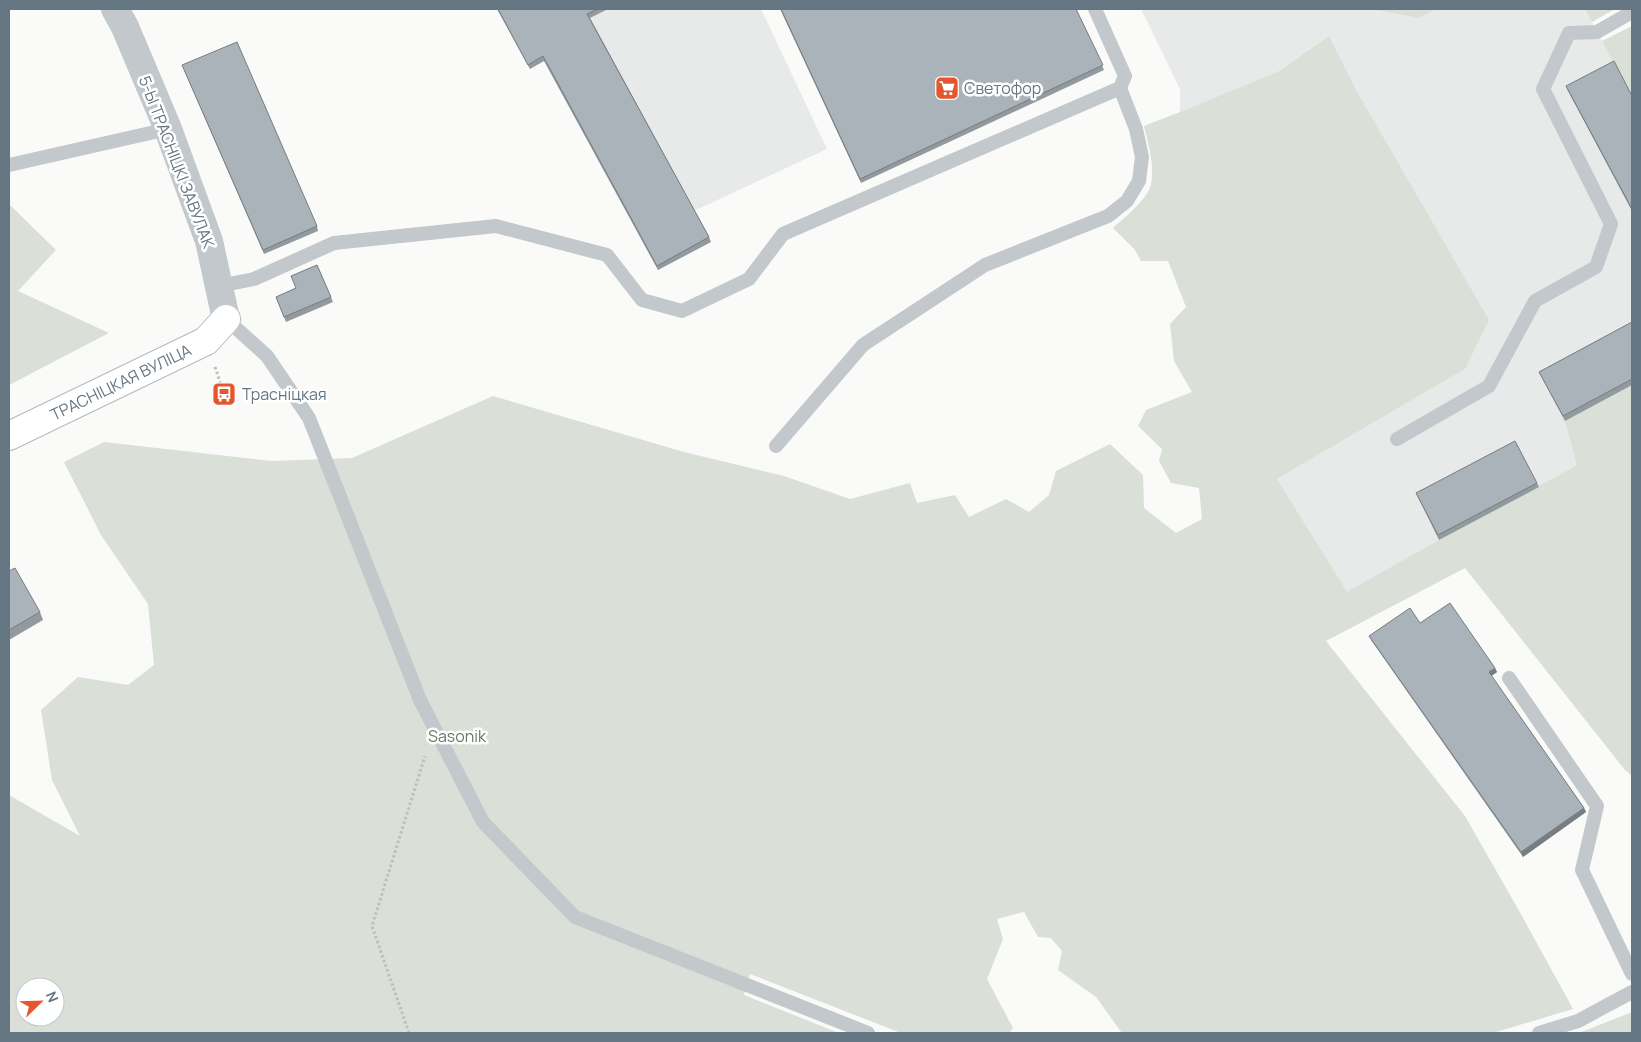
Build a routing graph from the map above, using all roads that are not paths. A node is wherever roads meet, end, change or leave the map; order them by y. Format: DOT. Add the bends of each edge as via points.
graph roads {
  1 [pos="115,9"];
  2 [pos="1095,9"];
  3 [pos="1632,12"];
  4 [pos="1120,88"];
  5 [pos="168,129"];
  6 [pos="9,165"];
  7 [pos="219,286"];
  8 [pos="226,319"];
  9 [pos="9,436"];
  10 [pos="1397,439"];
  11 [pos="776,446"];
  12 [pos="1509,678"];
  13 [pos="1632,974"];
  14 [pos="1632,992"];
  15 [pos="868,1033"];
  16 [pos="1539,1033"];
  1 -- 5 [label="street, 5-Ы ТРАСНІЦКІ ЗАВУЛАК"];
  2 -- 4 [label="lane" via="1125,76"];
  3 -- 10 [label="lane" via="1597,32 1569,33 1543,89 1611,224 1596,267 1535,301 1489,386"];
  4 -- 7 [label="lane" via="783,234 749,279 682,311 642,300 607,255 496,226 334,243 254,279"];
  4 -- 11 [label="lane" via="1136,128 1142,157 1139,181 1127,202 1108,216 985,265 864,345"];
  5 -- 6 [label="lane"];
  5 -- 7 [label="street, 5-Ы ТРАСНІЦКІ ЗАВУЛАК" via="209,241"];
  7 -- 8 [label="street, 5-Ы ТРАСНІЦКІ ЗАВУЛАК"];
  8 -- 9 [label="street, ТРАСНІЦКАЯ ВУЛІЦА" via="206,340"];
  8 -- 15 [label="lane" via="267,356 309,418 420,700 483,822 575,917"];
  12 -- 13 [label="lane" via="1597,806 1582,870"];
  14 -- 16 [label="lane" via="1578,1021"];
}
